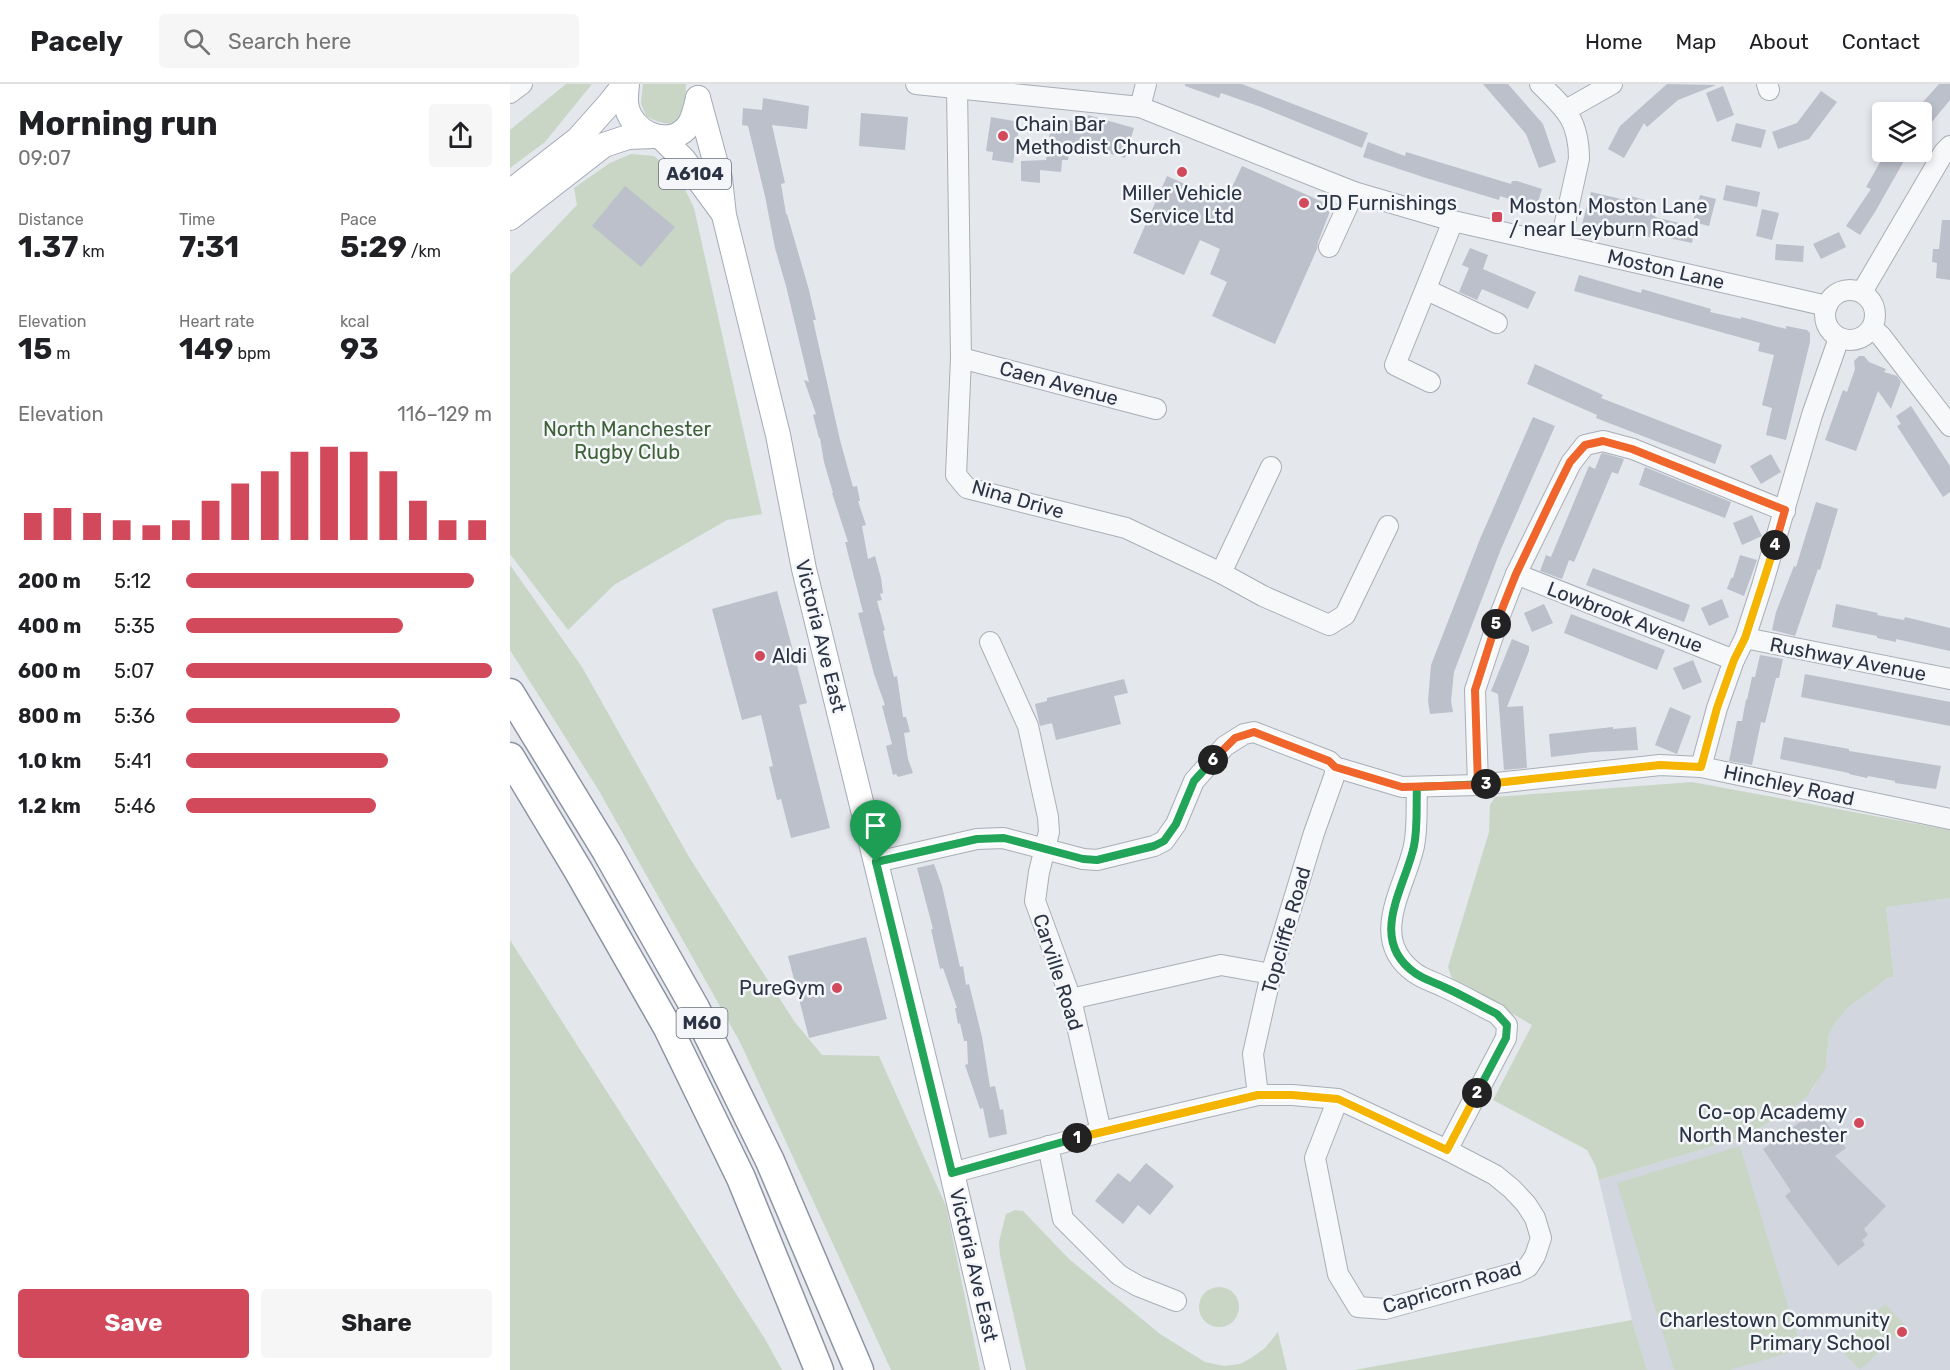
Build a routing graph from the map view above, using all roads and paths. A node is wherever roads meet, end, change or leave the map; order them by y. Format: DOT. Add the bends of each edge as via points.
graph roads {
  1 [pos="522,84"];
  2 [pos="626,84"];
  3 [pos="916,84"];
  4 [pos="1146,84"];
  5 [pos="1540,84"];
  6 [pos="1612,84"];
  7 [pos="957,87"];
  8 [pos="700,88"];
  9 [pos="510,93"];
  10 [pos="1140,107"];
  11 [pos="1566,110"];
  12 [pos="657,137"];
  13 [pos="1950,146"];
  14 [pos="510,192"];
  15 [pos="1354,192"];
  16 [pos="724,215"];
  17 [pos="510,218"];
  18 [pos="1453,221"];
  19 [pos="1560,245"];
  20 [pos="1329,247"];
  21 [pos="1427,290"];
  22 [pos="1862,292"];
  23 [pos="1827,306"];
  24 [pos="1497,323"];
  25 [pos="1872,328"];
  26 [pos="1839,338"];
  27 [pos="961,358"];
  28 [pos="1430,382"];
  29 [pos="1156,409"];
  30 [pos="1950,426"];
  31 [pos="1271,467"];
  32 [pos="1785,510"];
  33 [pos="1388,526"];
  34 [pos="1221,573"];
  35 [pos="1516,574"];
  36 [pos="1745,638"];
  37 [pos="990,642"];
  38 [pos="1734,660"];
  39 [pos="1950,679"];
  40 [pos="510,693"];
  41 [pos="510,758"];
  42 [pos="1335,767"];
  43 [pos="1701,767"];
  44 [pos="1478,785"];
  45 [pos="1417,787"];
  46 [pos="1950,819"];
  47 [pos="1044,849"];
  48 [pos="876,862"];
  49 [pos="1271,974"];
  50 [pos="1071,999"];
  51 [pos="1258,1095"];
  52 [pos="1338,1099"];
  53 [pos="1101,1132"];
  54 [pos="1048,1146"];
  55 [pos="1447,1150"];
  56 [pos="952,1173"];
  57 [pos="1176,1301"];
  58 [pos="819,1370"];
  59 [pos="860,1370"];
  60 [pos="998,1370"];
  1 -- 9 [label="street"];
  2 -- 12 [label="main road" via="630,116 638,127"];
  2 -- 14 [label="main road" via="578,139"];
  3 -- 7 [label="street, Moston Lane"];
  4 -- 10 [label="street"];
  5 -- 11 [label="street"];
  6 -- 11 [label="street"];
  7 -- 10 [label="street, Moston Lane"];
  7 -- 27 [label="street, Nina Drive"];
  8 -- 12 [label="main road" via="688,125 676,135"];
  8 -- 16 [label="main road" via="703,121 720,179"];
  10 -- 15 [label="street, Moston Lane"];
  11 -- 19 [label="street" via="1577,133 1579,159"];
  12 -- 16 [label="main road, A6104" via="684,160"];
  12 -- 17 [label="main road" via="628,137 604,145"];
  13 -- 22 [label="street"];
  15 -- 18 [label="street, Moston Lane"];
  15 -- 20 [label="street"];
  16 -- 48 [label="main road, Victoria Ave East / A6104" via="778,435 804,569"];
  18 -- 19 [label="street, Moston Lane"];
  18 -- 21 [label="street"];
  19 -- 23 [label="street, Moston Lane"];
  21 -- 24 [label="street"];
  21 -- 28 [label="street" via="1395,365"];
  22 -- 23 [label="street" via="1842,290 1831,297"];
  22 -- 25 [label="street" via="1874,308"];
  23 -- 26 [label="street" via="1827,324"];
  25 -- 26 [label="street" via="1859,339"];
  25 -- 30 [label="street"];
  26 -- 32 [label="street"];
  27 -- 29 [label="street, Caen Avenue"];
  27 -- 34 [label="street, Nina Drive" via="956,475 967,488 1126,528"];
  31 -- 34 [label="street"];
  32 -- 35 [label="street" via="1632,449 1603,441 1585,445 1570,462"];
  32 -- 36 [label="street"];
  33 -- 34 [label="street, Nina Drive" via="1345,615 1329,625"];
  35 -- 38 [label="street, Lowbrook Avenue"];
  35 -- 44 [label="street" via="1475,690"];
  36 -- 38 [label="street"];
  36 -- 39 [label="street, Rushway Avenue"];
  37 -- 47 [label="street, Carville Road" via="1028,726 1048,817"];
  38 -- 43 [label="street"];
  40 -- 59 [label="highway, M60" via="607,852 695,1008 770,1161"];
  41 -- 58 [label="highway, M60" via="668,1028 741,1178"];
  42 -- 45 [label="street, Hinchley Road" via="1402,787"];
  42 -- 47 [label="street, Hinchley Road" via="1329,761 1254,732 1244,734 1225,746 1194,781 1176,824 1164,841 1097,860"];
  42 -- 49 [label="street, Topcliffe Road"];
  43 -- 44 [label="street, Hinchley Road" via="1660,765"];
  43 -- 46 [label="street, Hinchley Road"];
  44 -- 45 [label="street, Hinchley Road"];
  45 -- 55 [label="street" via="1414,848 1391,919 1394,946 1401,960 1415,973 1497,1014 1507,1025 1506,1038"];
  47 -- 48 [label="street, Hinchley Road" via="992,837"];
  47 -- 50 [label="street, Carville Road" via="1035,901"];
  48 -- 56 [label="main road, Victoria Ave East / A6104"];
  49 -- 50 [label="street" via="1221,965"];
  49 -- 51 [label="street, Topcliffe Road" via="1253,1054"];
  50 -- 53 [label="street, Carville Road"];
  51 -- 52 [label="street"];
  51 -- 53 [label="street"];
  52 -- 55 [label="street"];
  52 -- 55 [label="street, Capricorn Road" via="1315,1158 1338,1274 1358,1307 1385,1310 1518,1272 1535,1257 1541,1238 1526,1204 1494,1175"];
  53 -- 54 [label="street"];
  54 -- 56 [label="street"];
  54 -- 57 [label="street" via="1063,1219 1119,1275"];
  56 -- 60 [label="main road, Victoria Ave East / A6104"];
}
